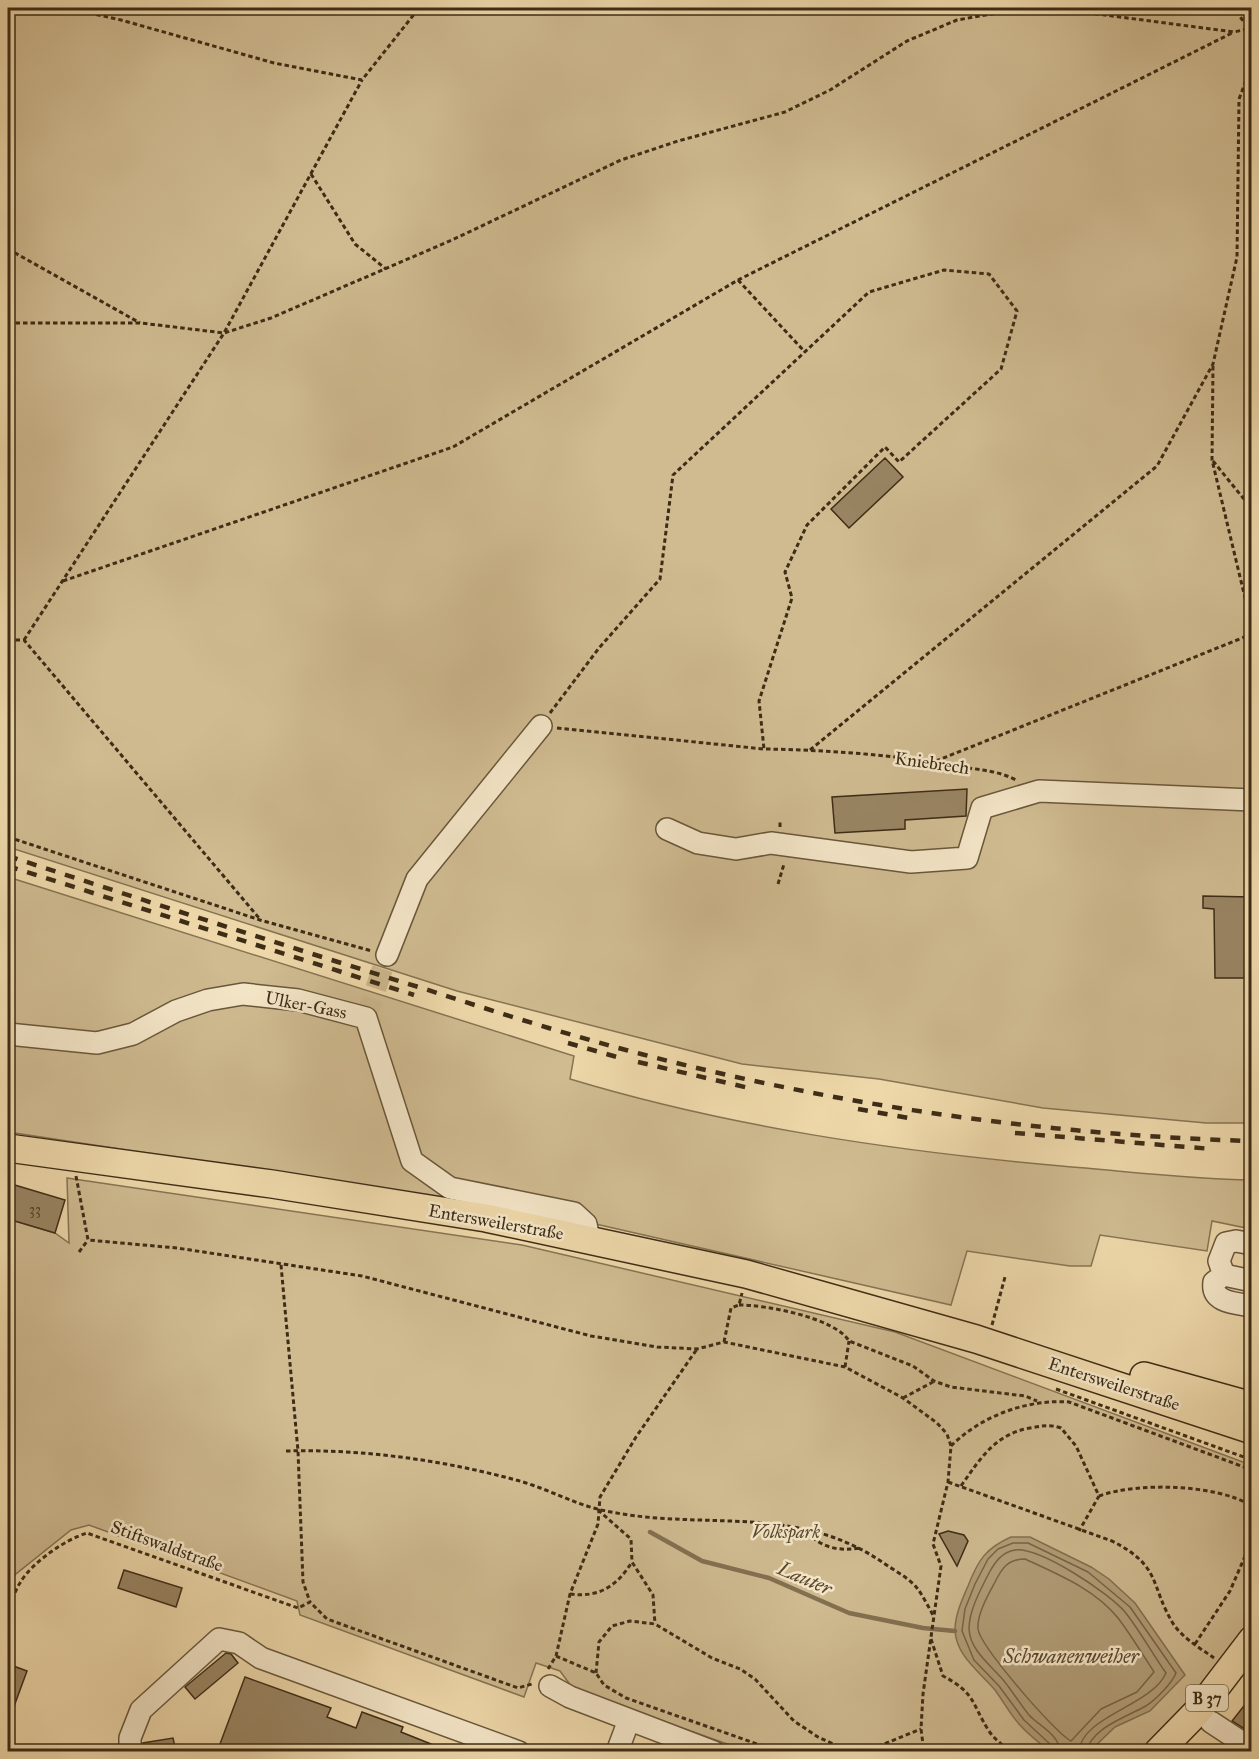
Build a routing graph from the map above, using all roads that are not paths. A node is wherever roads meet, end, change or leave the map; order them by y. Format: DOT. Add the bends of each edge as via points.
graph roads {
  1 [pos="540,726"];
  2 [pos="1251,800"];
  3 [pos="667,829"];
  4 [pos="387,955"];
  5 [pos="8,1034"];
  6 [pos="8,1148"];
  7 [pos="589,1239"];
  8 [pos="1250,1244"];
  9 [pos="1251,1269"];
  10 [pos="1224,1275"];
  11 [pos="1251,1281"];
  12 [pos="1251,1306"];
  13 [pos="976,1339"];
  14 [pos="1251,1406"];
  15 [pos="1251,1430"];
  16 [pos="1251,1640"];
  17 [pos="1251,1670"];
  18 [pos="545,1684"];
  19 [pos="629,1720"];
  20 [pos="1211,1722"];
  21 [pos="1251,1749"];
  22 [pos="130,1752"];
  23 [pos="519,1752"];
  24 [pos="617,1752"];
  25 [pos="714,1752"];
  26 [pos="1158,1752"];
  27 [pos="1182,1752"];
  1 -- 4 [label="street" via="417,879"];
  2 -- 3 [label="street" via="1039,791 982,808 967,858 911,862 771,843 736,849 698,843"];
  5 -- 7 [label="street, Ulker-Gass" via="97,1043 133,1034 186,1007 243,994 298,1000 366,1018 412,1161 450,1188 574,1213 586,1224"];
  6 -- 7 [label="main road, Entersweilerstraße" via="272,1184 486,1218"];
  7 -- 13 [label="main road, Entersweilerstraße" via="746,1274"];
  8 -- 9 [label="street" via="1245,1257"];
  8 -- 10 [label="street" via="1226,1243 1219,1261"];
  10 -- 11 [label="street"];
  10 -- 12 [label="street" via="1214,1282 1215,1295"];
  13 -- 14 [label="main road, Entersweilerstraße" via="1125,1371"];
  13 -- 15 [label="main road, Entersweilerstraße"];
  16 -- 26 [label="main road, B 37" via="1197,1712"];
  17 -- 20 [label="main road, B 37"];
  18 -- 19 [label="street"];
  19 -- 24 [label="street"];
  19 -- 25 [label="street"];
  20 -- 21 [label="street"];
  20 -- 27 [label="main road, B 37"];
  22 -- 23 [label="street" via="130,1738 141,1710 219,1639 239,1643 261,1658"];
}
